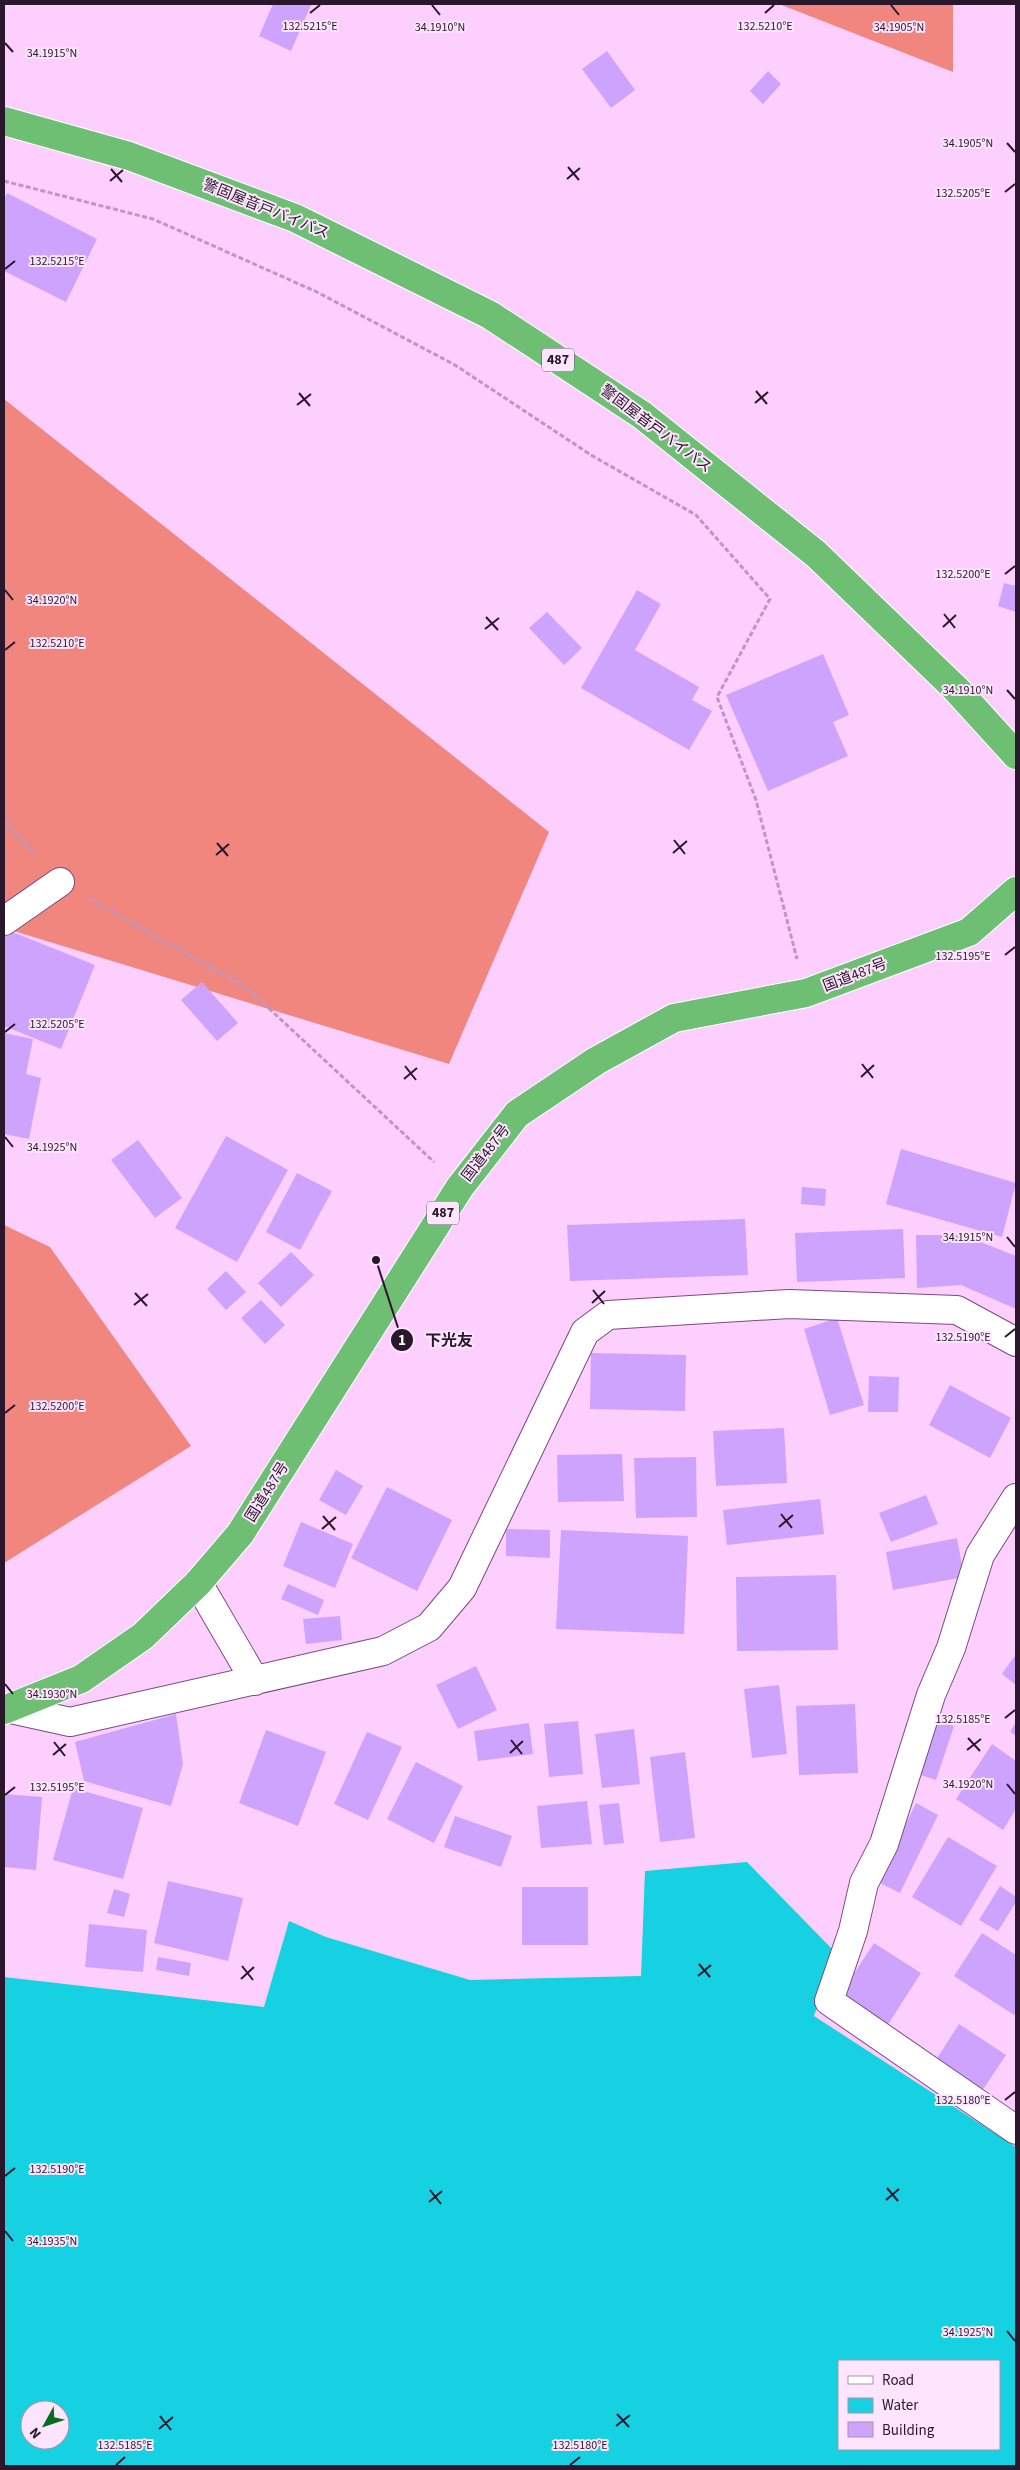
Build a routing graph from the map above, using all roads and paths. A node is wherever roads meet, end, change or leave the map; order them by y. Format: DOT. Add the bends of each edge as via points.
graph roads {
  1 [pos="4,121"];
  2 [pos="4,181"];
  3 [pos="1016,755"];
  4 [pos="4,820"];
  5 [pos="60,882"];
  6 [pos="1016,891"];
  7 [pos="4,921"];
  8 [pos="806,993"];
  9 [pos="460,1187"];
  10 [pos="1016,1342"];
  11 [pos="1016,1498"];
  12 [pos="198,1583"];
  13 [pos="255,1681"];
  14 [pos="7,1710"];
  15 [pos="1016,2130"];
  1 -- 3 [label="highway, 警固屋音戸バイパス / 487" via="130,156 295,218 490,315 642,415 816,554 956,689"];
  2 -- 8 [label="path" via="153,219 317,292 455,365 591,455 696,515 770,600 717,697 756,800"];
  4 -- 5 [label="path"];
  5 -- 7 [label="street"];
  5 -- 9 [label="path" via="247,988"];
  6 -- 8 [label="highway, 国道487号 / 487" via="969,932"];
  8 -- 9 [label="highway, 国道487号 / 487" via="674,1018 596,1061 517,1114"];
  9 -- 12 [label="highway, 国道487号 / 487" via="240,1534"];
  10 -- 13 [label="street" via="957,1310 789,1304 608,1315 585,1332 462,1588 429,1627 383,1651"];
  11 -- 15 [label="street" via="980,1555 884,1844 864,1883 853,1931 829,2001"];
  12 -- 13 [label="street"];
  12 -- 14 [label="highway, 国道487号 / 487" via="143,1636 81,1679"];
  13 -- 14 [label="street" via="70,1722"];
}
